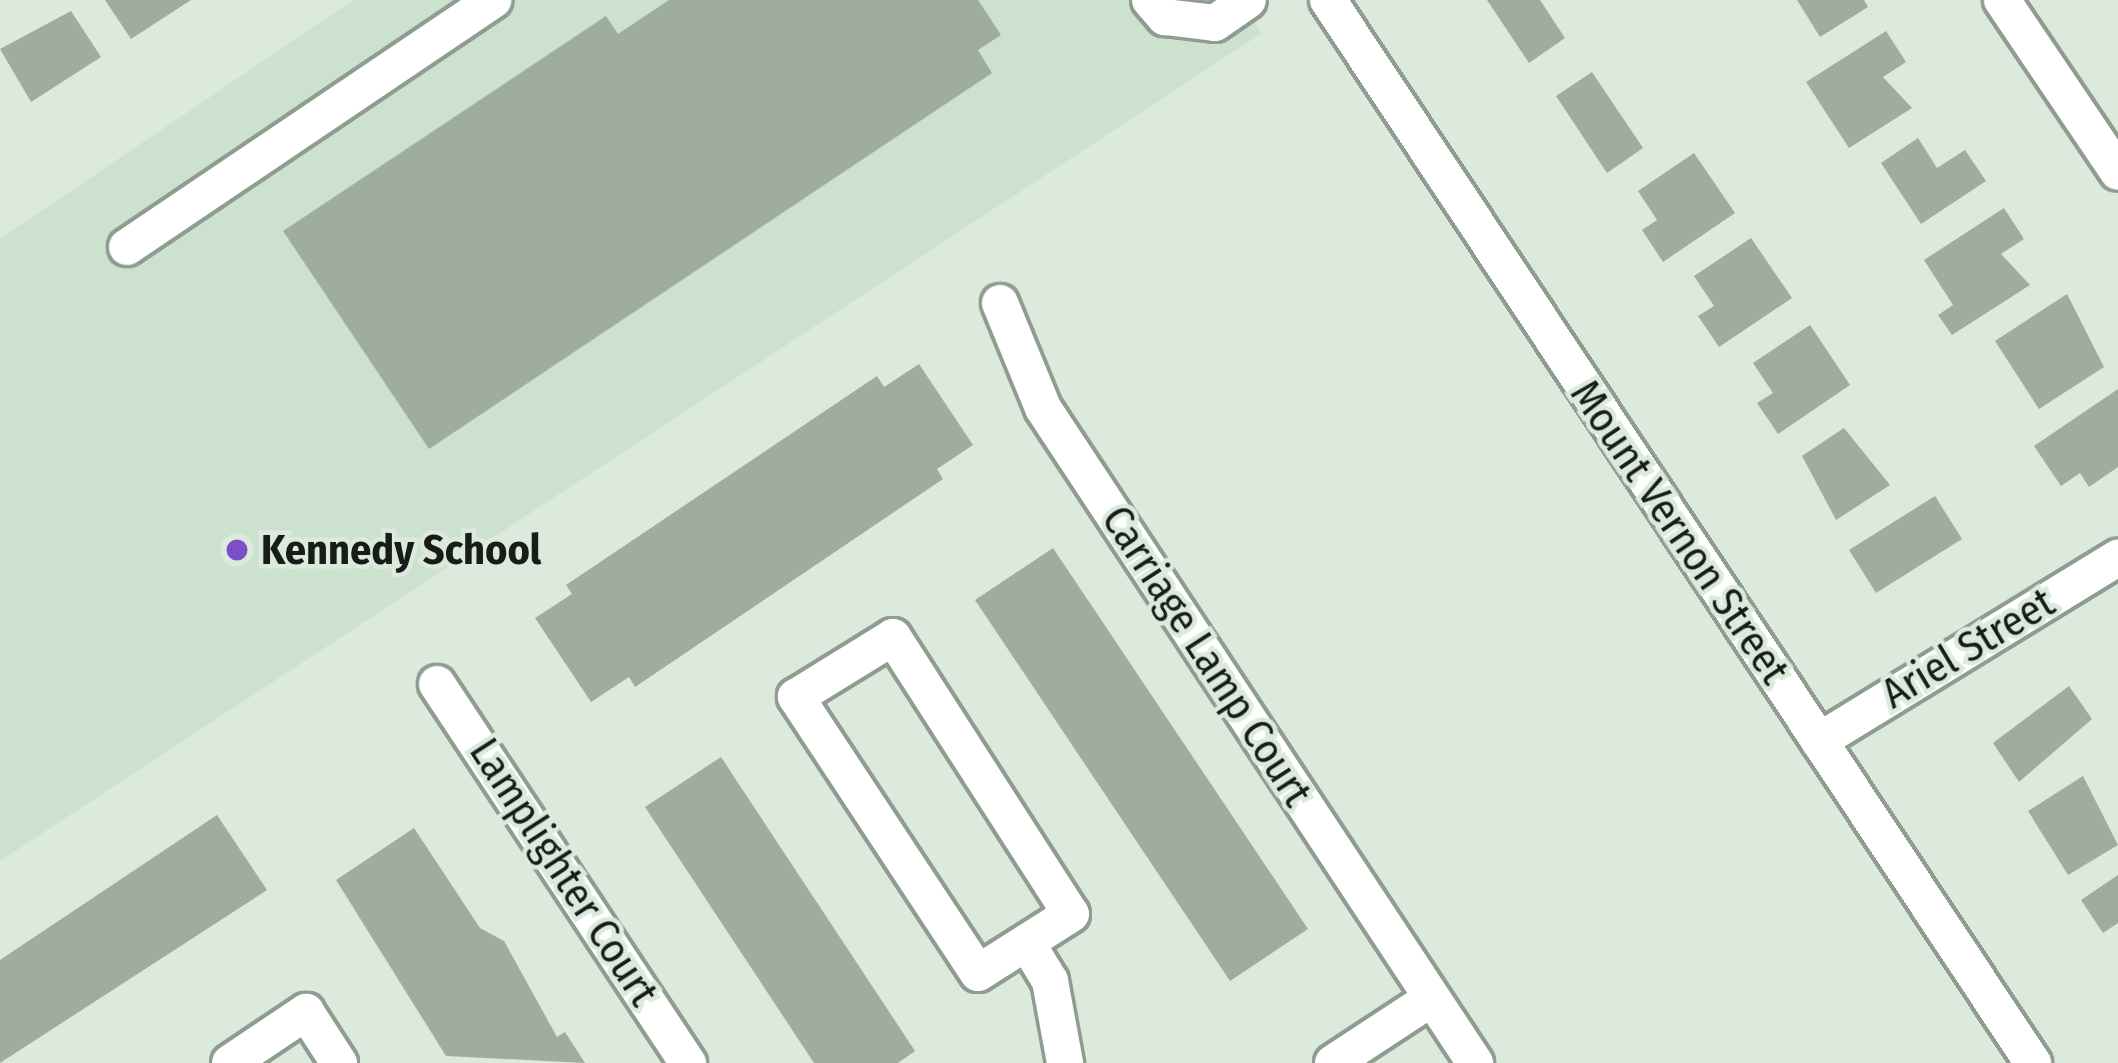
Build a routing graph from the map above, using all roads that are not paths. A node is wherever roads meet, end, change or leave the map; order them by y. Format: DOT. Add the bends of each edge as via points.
graph roads {
  1 [pos="493,0"];
  2 [pos="1150,0"];
  3 [pos="1248,0"];
  4 [pos="1328,0"];
  5 [pos="2018,6"];
  6 [pos="2118,172"];
  7 [pos="127,247"];
  8 [pos="1000,303"];
  9 [pos="2118,558"];
  10 [pos="437,684"];
  11 [pos="1819,741"];
  12 [pos="1027,943"];
  13 [pos="1432,998"];
  14 [pos="230,1063"];
  15 [pos="339,1063"];
  16 [pos="688,1063"];
  17 [pos="1037,1063"];
  18 [pos="1048,1063"];
  19 [pos="1064,1063"];
  20 [pos="1333,1063"];
  21 [pos="1475,1063"];
  22 [pos="2032,1063"];
  1 -- 7 [label="street"];
  2 -- 3 [label="street" via="1165,17 1215,23"];
  4 -- 11 [label="street, Mount Vernon Street"];
  5 -- 6 [label="street"];
  8 -- 13 [label="street, Carriage Lamp Court" via="1042,407"];
  9 -- 11 [label="street, Ariel Street"];
  10 -- 16 [label="street, Lamplighter Court"];
  11 -- 22 [label="street, Mount Vernon Street"];
  12 -- 12 [label="street" via="1071,914 893,637 796,697 978,973"];
  12 -- 19 [label="street" via="1050,981"];
  13 -- 20 [label="street"];
  13 -- 21 [label="street, Carriage Lamp Court"];
  14 -- 15 [label="street" via="306,1012"];
  17 -- 18 [label="street"];
}
